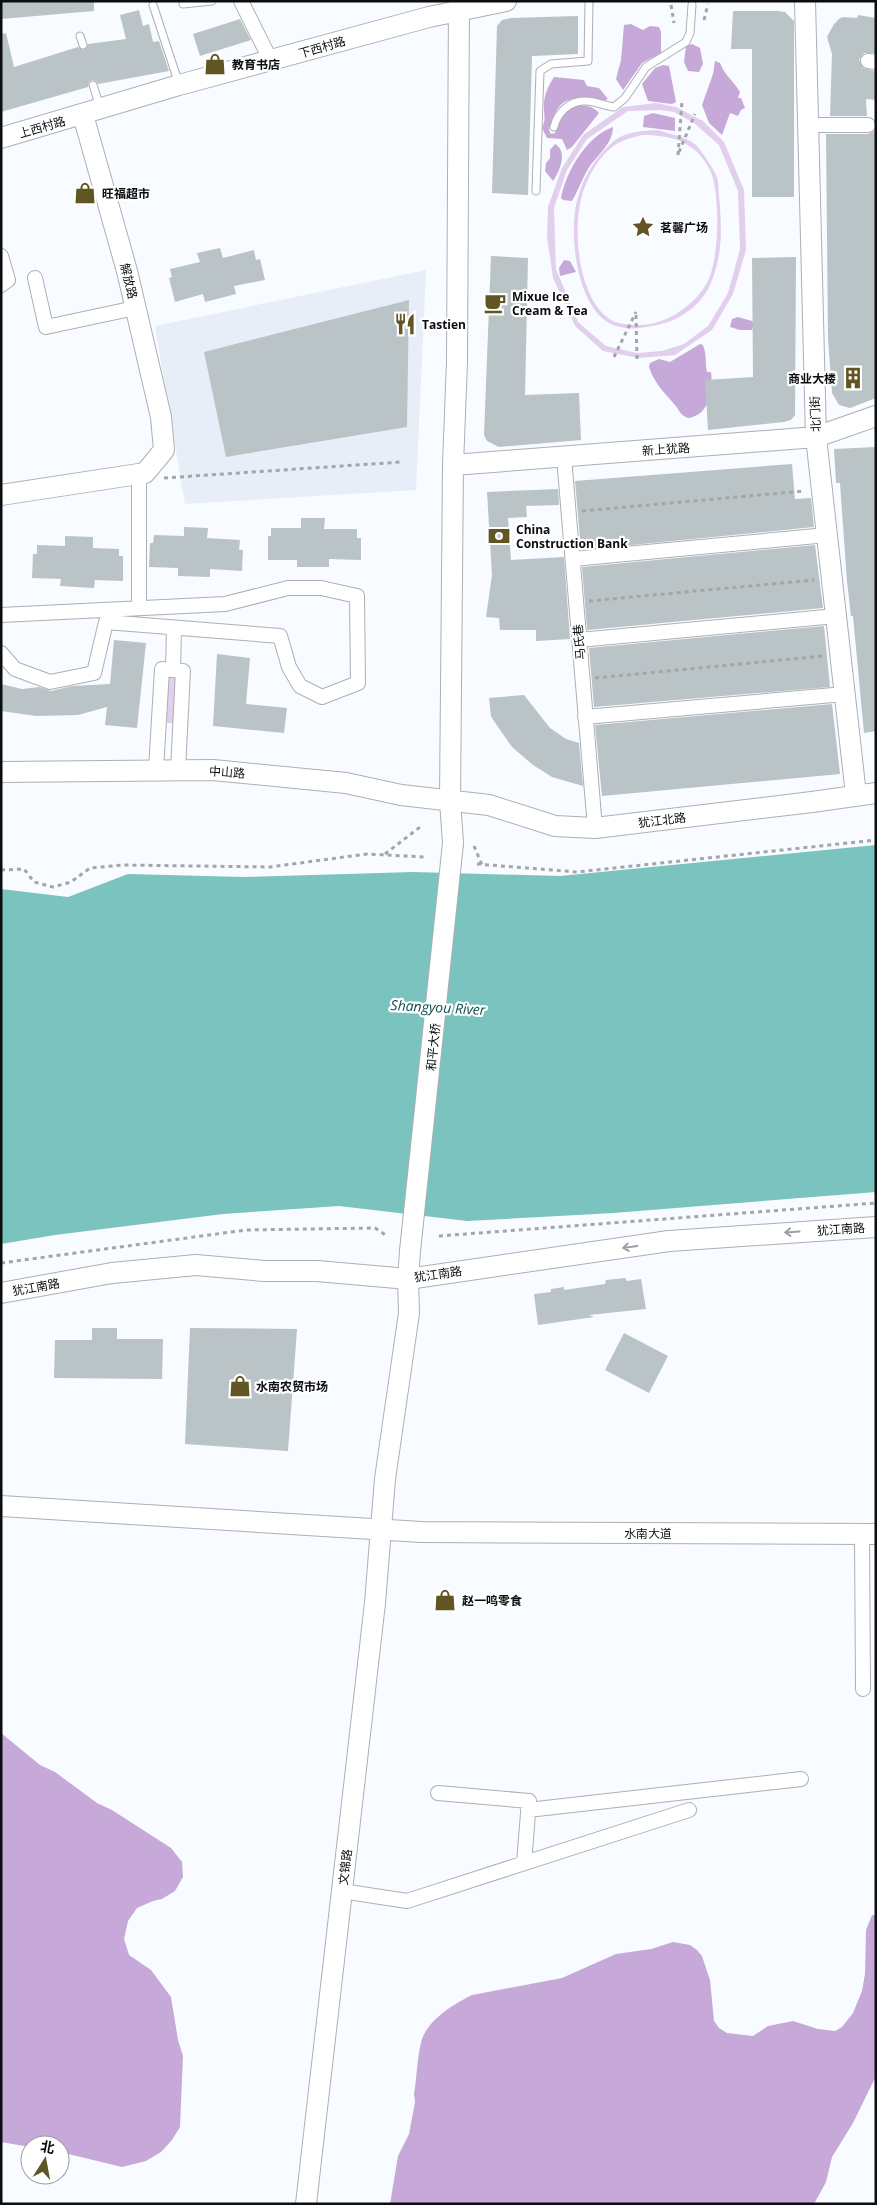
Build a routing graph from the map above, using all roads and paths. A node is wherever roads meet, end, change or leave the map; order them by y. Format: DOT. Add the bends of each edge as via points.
graph roads {
  1 [pos="212,1"];
  2 [pos="241,1"];
  3 [pos="506,1"];
  4 [pos="589,1"];
  5 [pos="805,1"];
  6 [pos="183,4"];
  7 [pos="708,4"];
  8 [pos="153,5"];
  9 [pos="692,5"];
  10 [pos="460,6"];
  11 [pos="671,6"];
  12 [pos="704,20"];
  13 [pos="674,23"];
  14 [pos="80,36"];
  15 [pos="83,45"];
  16 [pos="271,61"];
  17 [pos="93,85"];
  18 [pos="179,85"];
  19 [pos="682,101"];
  20 [pos="92,112"];
  21 [pos="695,114"];
  22 [pos="808,125"];
  23 [pos="868,125"];
  24 [pos="554,127"];
  25 [pos="1,138"];
  26 [pos="536,191"];
  27 [pos="1,256"];
  28 [pos="35,278"];
  29 [pos="1,285"];
  30 [pos="135,308"];
  31 [pos="614,357"];
  32 [pos="637,362"];
  33 [pos="876,416"];
  34 [pos="816,438"];
  35 [pos="564,457"];
  36 [pos="401,462"];
  37 [pos="453,465"];
  38 [pos="139,474"];
  39 [pos="161,478"];
  40 [pos="822,490"];
  41 [pos="1,495"];
  42 [pos="568,512"];
  43 [pos="827,535"];
  44 [pos="572,559"];
  45 [pos="832,578"];
  46 [pos="576,602"];
  47 [pos="139,608"];
  48 [pos="1,615"];
  49 [pos="836,616"];
  50 [pos="174,628"];
  51 [pos="579,640"];
  52 [pos="1,653"];
  53 [pos="840,655"];
  54 [pos="173,670"];
  55 [pos="582,679"];
  56 [pos="845,694"];
  57 [pos="585,717"];
  58 [pos="156,770"];
  59 [pos="178,770"];
  60 [pos="1,772"];
  61 [pos="866,794"];
  62 [pos="450,801"];
  63 [pos="420,826"];
  64 [pos="595,828"];
  65 [pos="876,840"];
  66 [pos="474,846"];
  67 [pos="385,854"];
  68 [pos="425,857"];
  69 [pos="477,864"];
  70 [pos="482,865"];
  71 [pos="1,870"];
  72 [pos="876,1203"];
  73 [pos="876,1227"];
  74 [pos="387,1236"];
  75 [pos="439,1236"];
  76 [pos="1,1263"];
  77 [pos="408,1279"];
  78 [pos="1,1293"];
  79 [pos="1,1506"];
  80 [pos="380,1530"];
  81 [pos="869,1534"];
  82 [pos="863,1689"];
  83 [pos="801,1779"];
  84 [pos="438,1793"];
  85 [pos="528,1810"];
  86 [pos="689,1810"];
  87 [pos="524,1863"];
  88 [pos="342,1891"];
  89 [pos="306,2204"];
  1 -- 6 [label="lane"];
  2 -- 16 [label="street"];
  3 -- 10 [label="street, 下西村路"];
  4 -- 26 [label="lane" via="588,61 551,64 540,71"];
  5 -- 22 [label="street, 北门街"];
  7 -- 12 [label="path"];
  8 -- 18 [label="lane"];
  9 -- 24 [label="lane" via="690,33 686,42 646,66 625,98 614,108 585,101 566,107 556,118"];
  10 -- 16 [label="street, 下西村路"];
  10 -- 37 [label="street, 和平大桥"];
  11 -- 13 [label="path"];
  14 -- 15 [label="lane"];
  16 -- 18 [label="street, 下西村路"];
  17 -- 20 [label="lane"];
  18 -- 20 [label="street, 下西村路"];
  19 -- 21 [label="path" via="678,155"];
  20 -- 25 [label="street, 上西村路"];
  20 -- 30 [label="street, 解放路"];
  22 -- 23 [label="street"];
  22 -- 34 [label="street, 北门街"];
  27 -- 29 [label="street" via="8,280"];
  28 -- 30 [label="street" via="46,327"];
  30 -- 38 [label="street, 解放路" via="161,417 164,450 145,473"];
  31 -- 32 [label="path" via="636,312"];
  33 -- 34 [label="street, 新上犹路"];
  34 -- 35 [label="street, 新上犹路"];
  34 -- 40 [label="street, 北门街"];
  35 -- 37 [label="street, 新上犹路"];
  35 -- 42 [label="street, 马氏巷"];
  36 -- 39 [label="path"];
  37 -- 62 [label="street, 和平大桥"];
  38 -- 41 [label="street"];
  38 -- 47 [label="street"];
  40 -- 42 [label="path"];
  40 -- 43 [label="street, 北门街"];
  42 -- 44 [label="street, 马氏巷"];
  43 -- 44 [label="street"];
  43 -- 45 [label="street, 北门街"];
  44 -- 46 [label="street, 马氏巷"];
  45 -- 46 [label="path"];
  45 -- 49 [label="street, 北门街"];
  46 -- 51 [label="street, 马氏巷"];
  47 -- 48 [label="street"];
  47 -- 50 [label="street" via="225,604 288,588 321,588 357,596 358,683 322,697 300,686 289,667 280,636"];
  49 -- 51 [label="street"];
  49 -- 53 [label="street, 北门街"];
  50 -- 52 [label="street" via="106,622 94,673 50,682 15,669"];
  50 -- 54 [label="street"];
  51 -- 55 [label="street, 马氏巷"];
  53 -- 55 [label="path"];
  53 -- 56 [label="street, 北门街"];
  54 -- 58 [label="street" via="162,670"];
  54 -- 59 [label="street" via="183,671"];
  55 -- 57 [label="street, 马氏巷"];
  56 -- 57 [label="street"];
  56 -- 61 [label="street, 北门街"];
  57 -- 64 [label="street, 马氏巷"];
  58 -- 59 [label="street, 中山路"];
  58 -- 60 [label="street, 中山路"];
  59 -- 62 [label="street, 中山路" via="213,770 346,783"];
  61 -- 64 [label="street, 犹江北路"];
  62 -- 64 [label="street, 犹江北路" via="490,805 555,826"];
  62 -- 77 [label="street, 和平大桥, bridge" via="453,843"];
  63 -- 67 [label="path"];
  65 -- 70 [label="path" via="576,872"];
  66 -- 70 [label="path"];
  67 -- 68 [label="path"];
  67 -- 71 [label="path" via="270,867 90,868 72,882 53,887 34,882 24,869"];
  69 -- 70 [label="path"];
  72 -- 75 [label="path"];
  73 -- 77 [label="street, 犹江南路, one-way" via="669,1241"];
  74 -- 76 [label="path" via="375,1228 246,1230"];
  77 -- 78 [label="street, 犹江南路" via="196,1265 112,1273"];
  77 -- 80 [label="street, 文锦路" via="409,1313"];
  79 -- 80 [label="street, 水南大道"];
  80 -- 81 [label="street, 水南大道"];
  80 -- 88 [label="street, 文锦路" via="376,1603"];
  81 -- 82 [label="street"];
  83 -- 85 [label="street"];
  84 -- 85 [label="street" via="528,1800"];
  85 -- 87 [label="street"];
  86 -- 87 [label="street"];
  87 -- 88 [label="street" via="407,1901"];
  88 -- 89 [label="street, 文锦路"];
}
